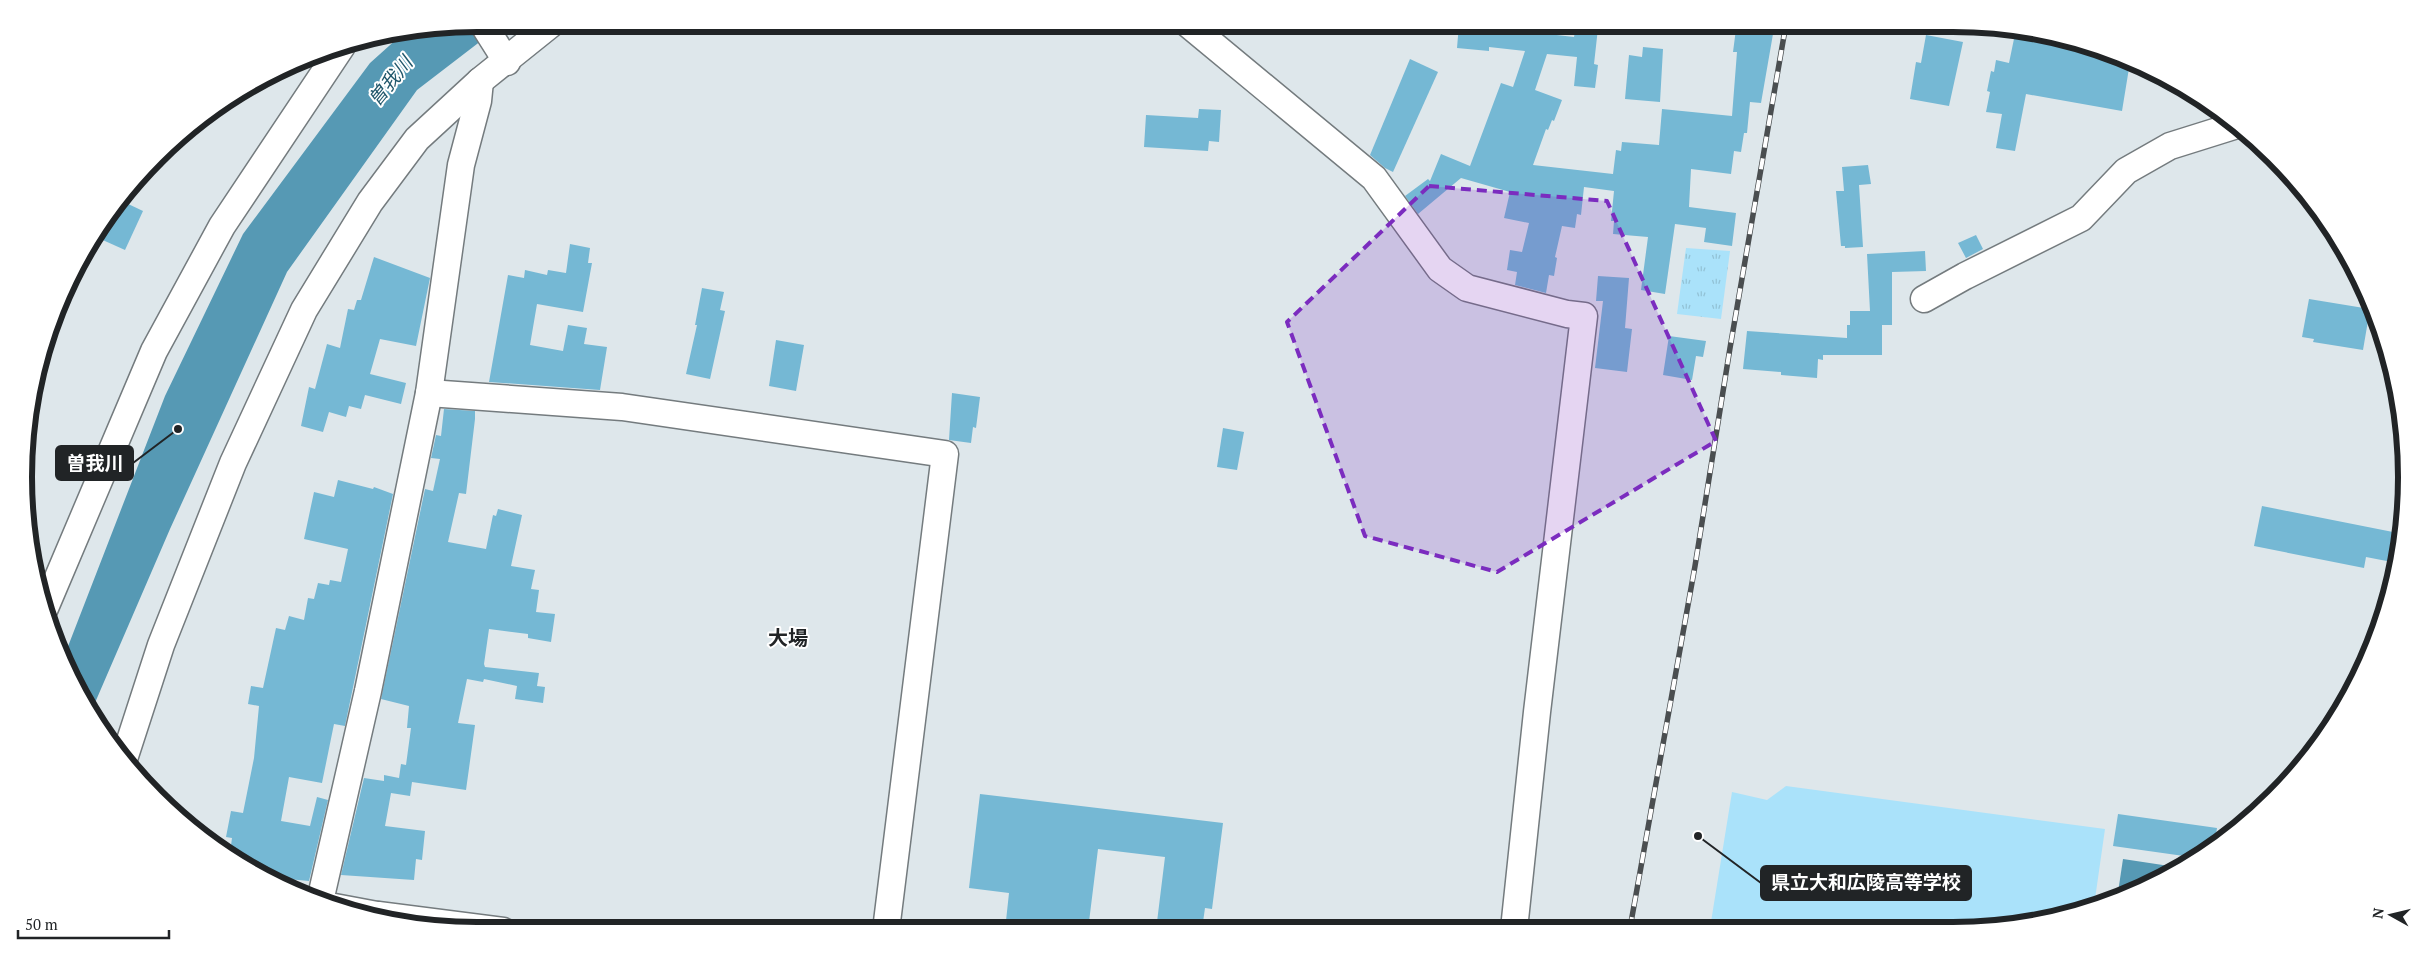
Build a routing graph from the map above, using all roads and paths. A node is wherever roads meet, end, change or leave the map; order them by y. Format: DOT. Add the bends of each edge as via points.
graph roads {
  1 [pos="488,32"];
  2 [pos="539,32"];
  3 [pos="1198,32"];
  4 [pos="336,56"];
  5 [pos="504,56"];
  6 [pos="480,82"];
  7 [pos="2229,128"];
  8 [pos="1924,300"];
  9 [pos="429,393"];
  10 [pos="49,598"];
  11 [pos="127,751"];
  12 [pos="322,894"];
  13 [pos="887,922"];
  14 [pos="1515,922"];
  1 -- 5 [label="street"];
  2 -- 5 [label="street"];
  3 -- 14 [label="street" via="1374,178 1440,269 1467,288 1584,316"];
  4 -- 10 [label="street" via="222,226 154,351"];
  5 -- 6 [label="street"];
  6 -- 9 [label="street" via="478,101 460,164"];
  6 -- 11 [label="street" via="417,138 370,202 304,310 233,463 161,645"];
  7 -- 8 [label="street" via="2163,150 2126,171 2081,218"];
  9 -- 12 [label="street" via="368,690"];
  9 -- 13 [label="street" via="622,407 945,454"];
}
